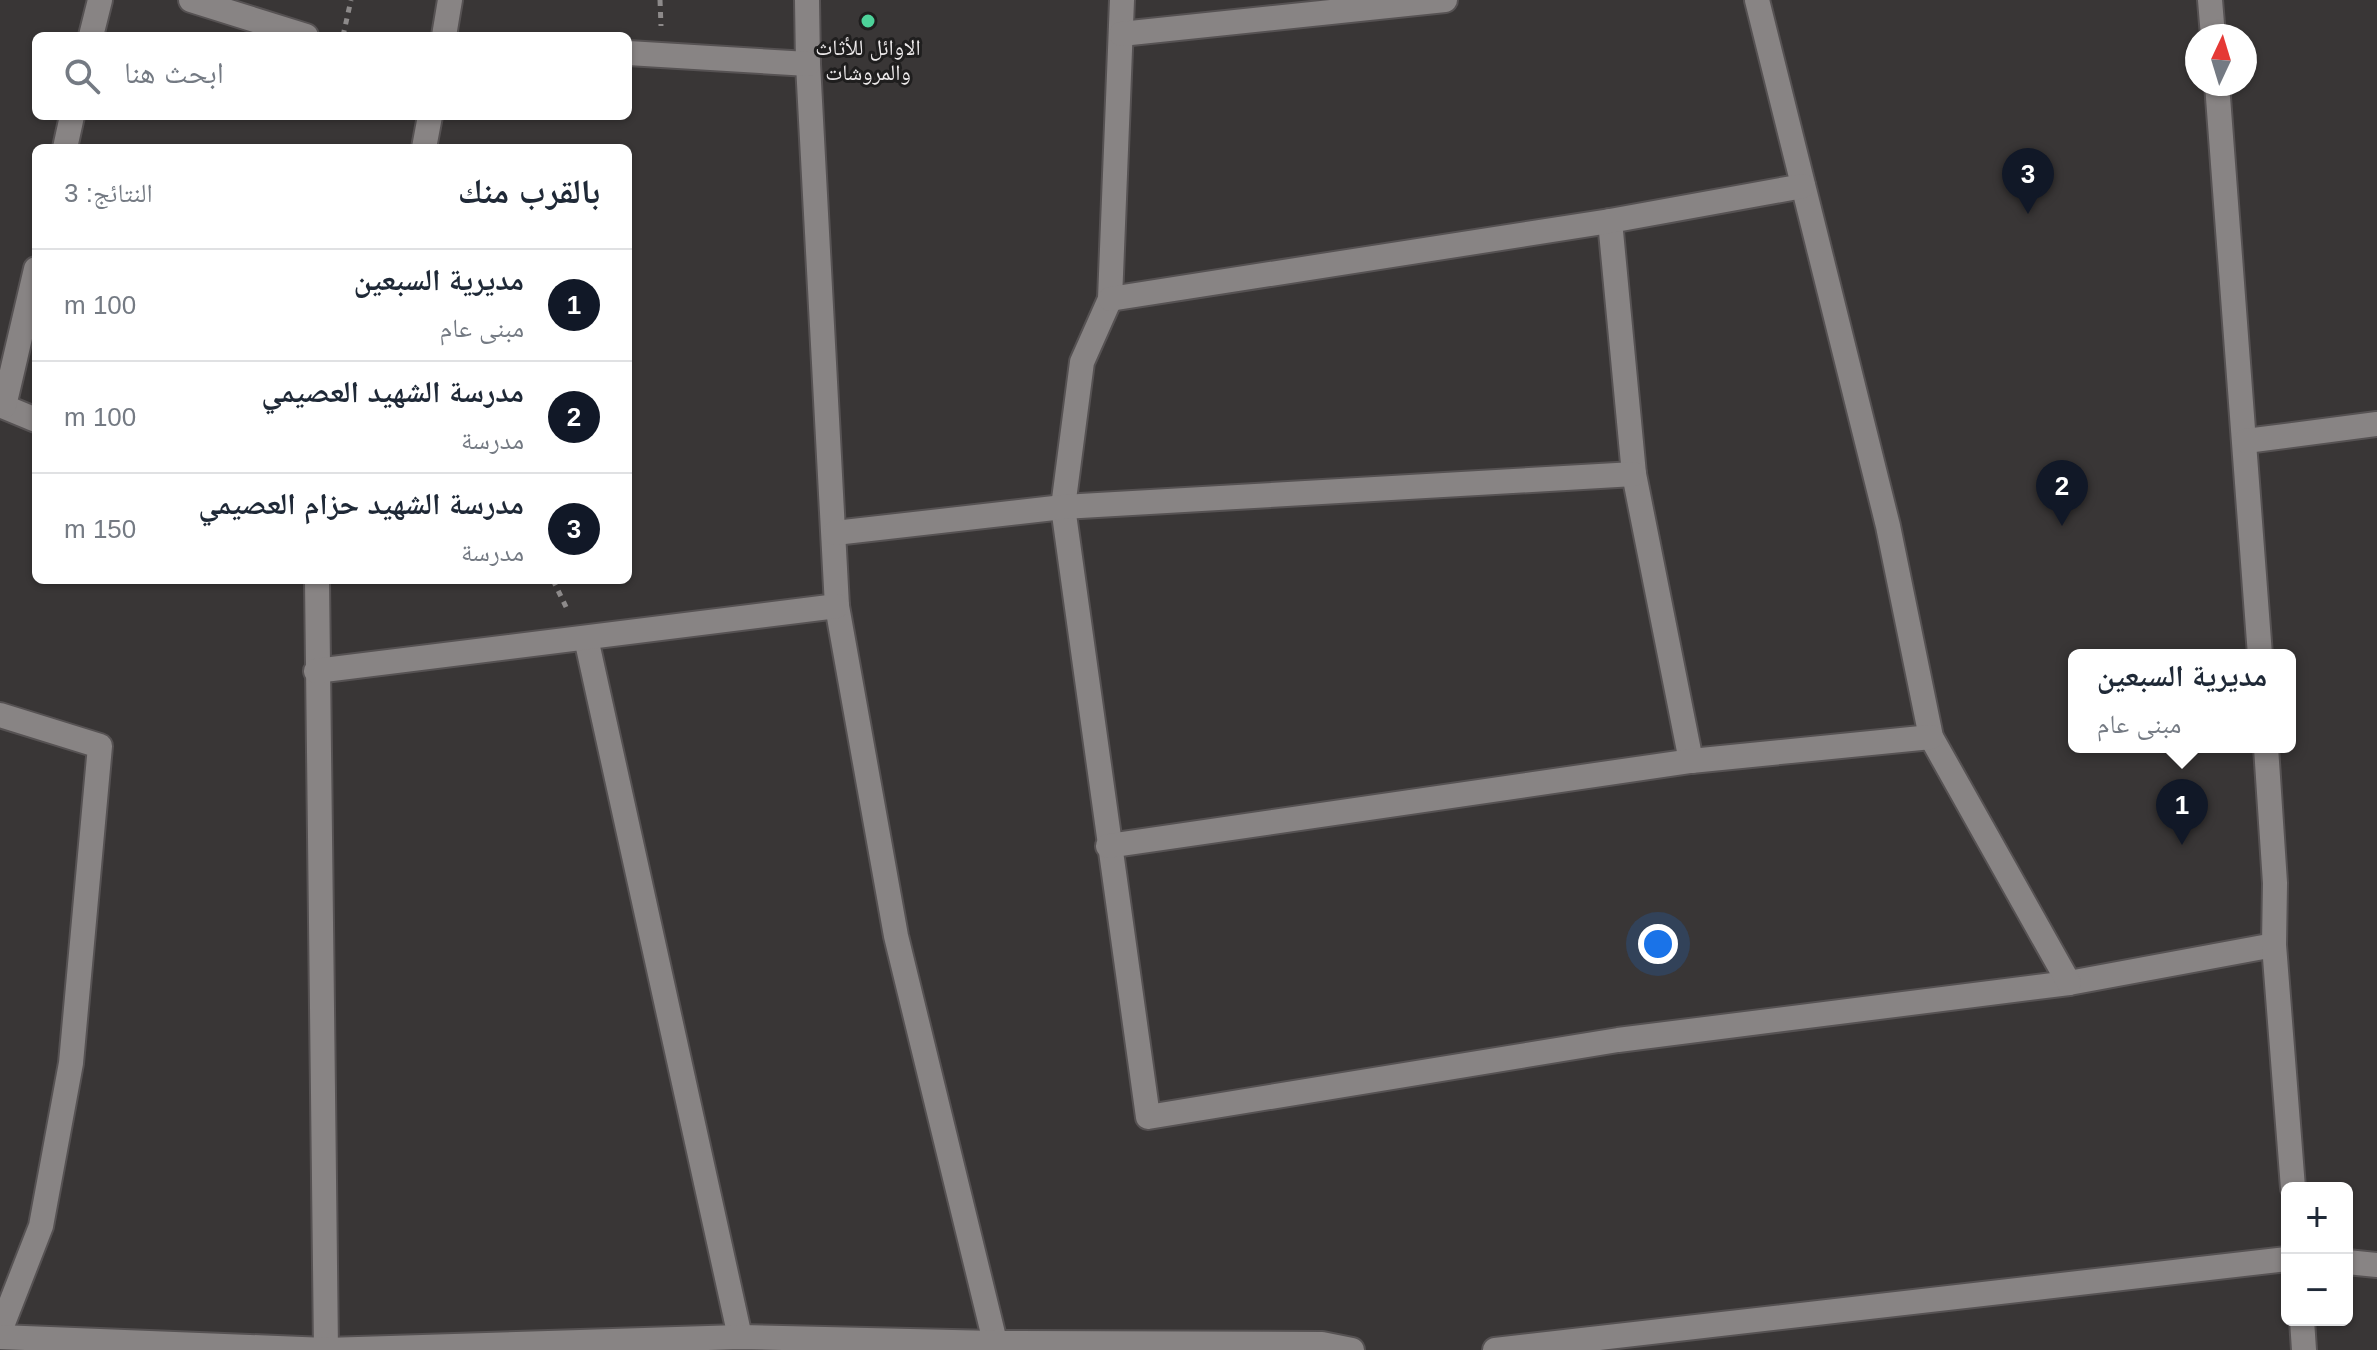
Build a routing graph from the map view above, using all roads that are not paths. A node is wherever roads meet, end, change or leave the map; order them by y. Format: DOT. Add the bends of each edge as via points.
graph roads {
  1 [pos="100,0"];
  2 [pos="191,0"];
  3 [pos="450,0"];
  4 [pos="807,0"];
  5 [pos="1122,0"];
  6 [pos="1445,0"];
  7 [pos="1757,0"];
  8 [pos="2210,0"];
  9 [pos="2212,24"];
  10 [pos="92,32"];
  11 [pos="293,32"];
  12 [pos="445,32"];
  13 [pos="1121,34"];
  14 [pos="632,53"];
  15 [pos="808,64"];
  16 [pos="2218,96"];
  17 [pos="71,120"];
  18 [pos="429,120"];
  19 [pos="66,144"];
  20 [pos="425,144"];
  21 [pos="1803,186"];
  22 [pos="1610,221"];
  23 [pos="32,285"];
  24 [pos="1110,299"];
  25 [pos="2,406"];
  26 [pos="32,418"];
  27 [pos="2377,424"];
  28 [pos="2246,441"];
  29 [pos="1634,474"];
  30 [pos="1063,507"];
  31 [pos="835,533"];
  32 [pos="317,584"];
  33 [pos="837,606"];
  34 [pos="586,638"];
  35 [pos="2260,649"];
  36 [pos="316,671"];
  37 [pos="0,715"];
  38 [pos="1931,737"];
  39 [pos="2266,753"];
  40 [pos="1691,761"];
  41 [pos="1108,846"];
  42 [pos="2274,945"];
  43 [pos="2069,983"];
  44 [pos="2293,1182"];
  45 [pos="2281,1260"];
  46 [pos="2353,1263"];
  47 [pos="2377,1265"];
  48 [pos="2302,1326"];
  49 [pos="0,1331"];
  50 [pos="0,1337"];
  51 [pos="740,1337"];
  52 [pos="996,1347"];
  53 [pos="326,1350"];
  54 [pos="1352,1350"];
  55 [pos="1495,1350"];
  56 [pos="2304,1350"];
  1 -- 10 [label="street"];
  2 -- 11 [label="street"];
  3 -- 12 [label="street"];
  4 -- 15 [label="street"];
  5 -- 13 [label="street"];
  6 -- 13 [label="street"];
  7 -- 21 [label="street"];
  8 -- 9 [label="street"];
  13 -- 24 [label="street"];
  14 -- 15 [label="street"];
  15 -- 31 [label="street"];
  16 -- 28 [label="street"];
  17 -- 19 [label="street"];
  18 -- 20 [label="street"];
  21 -- 22 [label="street"];
  21 -- 38 [label="street" via="1888,526"];
  22 -- 24 [label="street"];
  22 -- 29 [label="street"];
  23 -- 25 [label="street"];
  24 -- 30 [label="street" via="1082,362"];
  25 -- 26 [label="street"];
  27 -- 28 [label="street"];
  28 -- 35 [label="street"];
  29 -- 30 [label="street"];
  29 -- 40 [label="street"];
  30 -- 31 [label="street"];
  30 -- 41 [label="street"];
  31 -- 33 [label="street"];
  32 -- 36 [label="street"];
  33 -- 34 [label="street"];
  33 -- 52 [label="street" via="896,936"];
  34 -- 36 [label="street"];
  34 -- 51 [label="street"];
  36 -- 53 [label="street"];
  37 -- 49 [label="street" via="100,746 71,1063 41,1226"];
  38 -- 40 [label="street"];
  38 -- 43 [label="street"];
  39 -- 42 [label="street"];
  40 -- 41 [label="street"];
  41 -- 43 [label="street" via="1148,1117 1618,1040"];
  42 -- 43 [label="street"];
  42 -- 44 [label="street"];
  45 -- 55 [label="street"];
  46 -- 47 [label="street"];
  48 -- 56 [label="street"];
  50 -- 53 [label="street"];
  51 -- 52 [label="street"];
  51 -- 53 [label="street"];
  52 -- 54 [label="street" via="1322,1344"];
}
